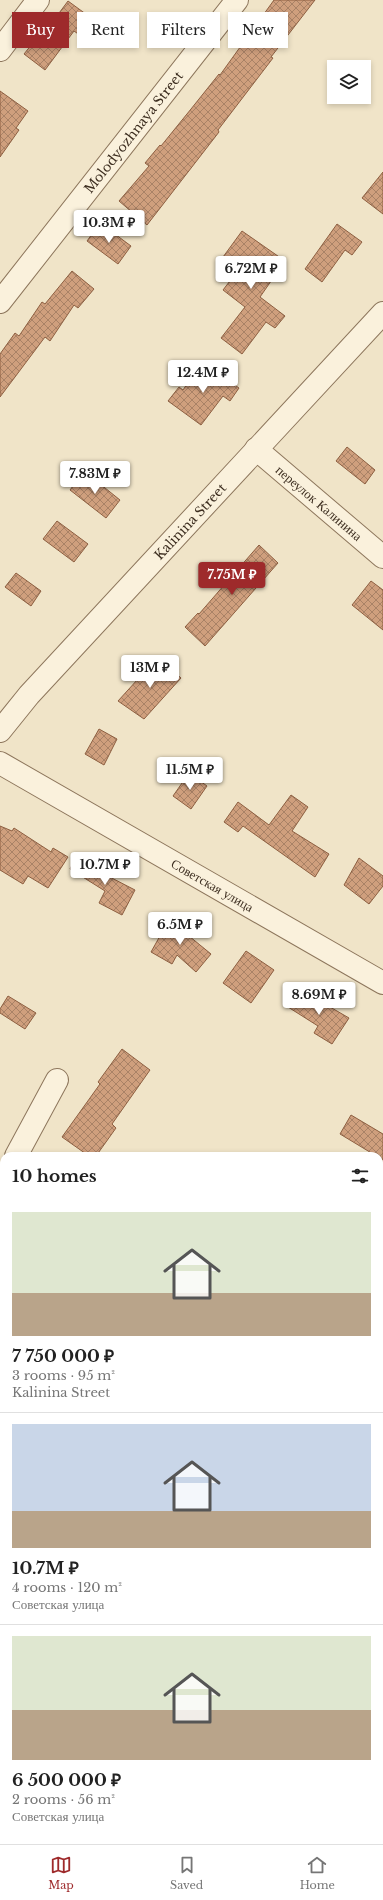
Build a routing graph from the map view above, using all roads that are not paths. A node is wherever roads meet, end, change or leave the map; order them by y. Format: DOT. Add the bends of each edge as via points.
graph roads {
  1 [pos="38,0"];
  2 [pos="237,0"];
  3 [pos="0,50"];
  4 [pos="0,302"];
  5 [pos="383,313"];
  6 [pos="256,449"];
  7 [pos="383,557"];
  8 [pos="0,731"];
  9 [pos="0,763"];
  10 [pos="383,983"];
  11 [pos="57,1080"];
  12 [pos="18,1152"];
  1 -- 3 [label="street"];
  2 -- 4 [label="street, Molodyozhnaya Street"];
  5 -- 6 [label="street, Kalinina Street"];
  6 -- 7 [label="street, переулок Калинина"];
  6 -- 8 [label="street, Kalinina Street" via="29,695"];
  9 -- 10 [label="street, Советская улица"];
  11 -- 12 [label="street"];
}
